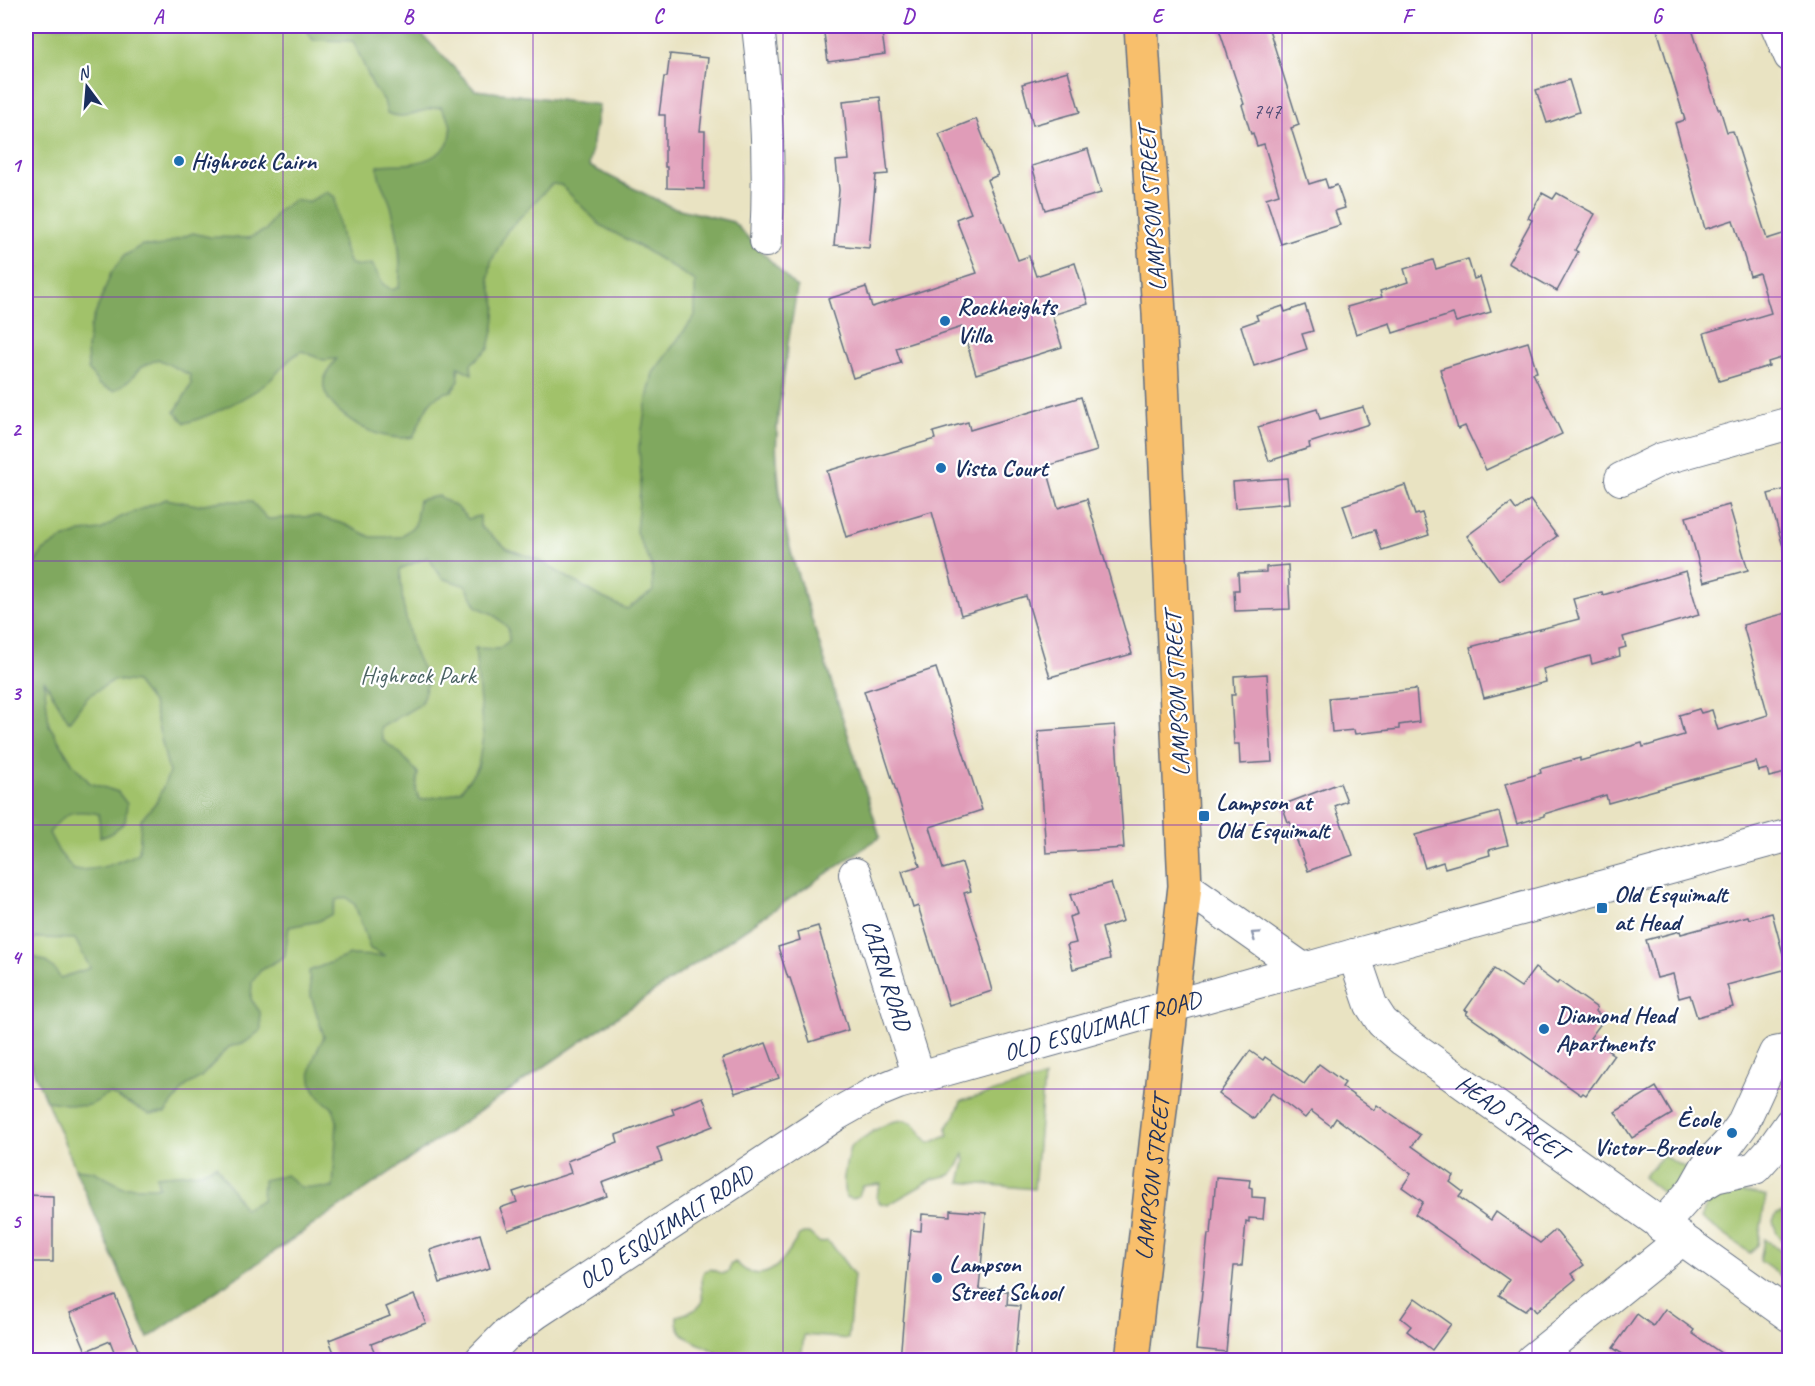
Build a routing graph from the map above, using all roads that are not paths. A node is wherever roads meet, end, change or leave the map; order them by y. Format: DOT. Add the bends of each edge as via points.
graph roads {
  1 [pos="758,26"];
  2 [pos="1141,26"];
  3 [pos="1777,26"];
  4 [pos="1790,56"];
  5 [pos="766,241"];
  6 [pos="1790,423"];
  7 [pos="1621,479"];
  8 [pos="1790,835"];
  9 [pos="855,874"];
  10 [pos="1185,886"];
  11 [pos="1354,955"];
  12 [pos="1303,969"];
  13 [pos="1172,1007"];
  14 [pos="1790,1050"];
  15 [pos="919,1077"];
  16 [pos="1790,1124"];
  17 [pos="1693,1190"];
  18 [pos="1671,1233"];
  19 [pos="1790,1316"];
  20 [pos="481,1360"];
  21 [pos="1131,1360"];
  22 [pos="1532,1360"];
  1 -- 5 [label="street" via="768,130"];
  2 -- 10 [label="main road, LAMPSON STREET" via="1159,313"];
  3 -- 4 [label="street"];
  6 -- 7 [label="street" via="1662,459"];
  8 -- 11 [label="street, OLD ESQUIMALT ROAD"];
  9 -- 15 [label="street, CAIRN ROAD"];
  12 -- 10 [label="street, one-way"];
  10 -- 13 [label="main road, LAMPSON STREET"];
  11 -- 12 [label="street, OLD ESQUIMALT ROAD"];
  11 -- 18 [label="street, HEAD STREET" via="1371,1005 1382,1022"];
  12 -- 13 [label="street, OLD ESQUIMALT ROAD"];
  13 -- 15 [label="street, OLD ESQUIMALT ROAD"];
  13 -- 21 [label="main road, LAMPSON STREET"];
  14 -- 17 [label="street" via="1775,1053 1742,1125 1706,1167"];
  15 -- 20 [label="street, OLD ESQUIMALT ROAD" via="876,1092 837,1114 536,1313"];
  16 -- 17 [label="street" via="1755,1168 1715,1177"];
  17 -- 18 [label="street"];
  18 -- 19 [label="street, HEAD STREET"];
  18 -- 22 [label="street"];
}
